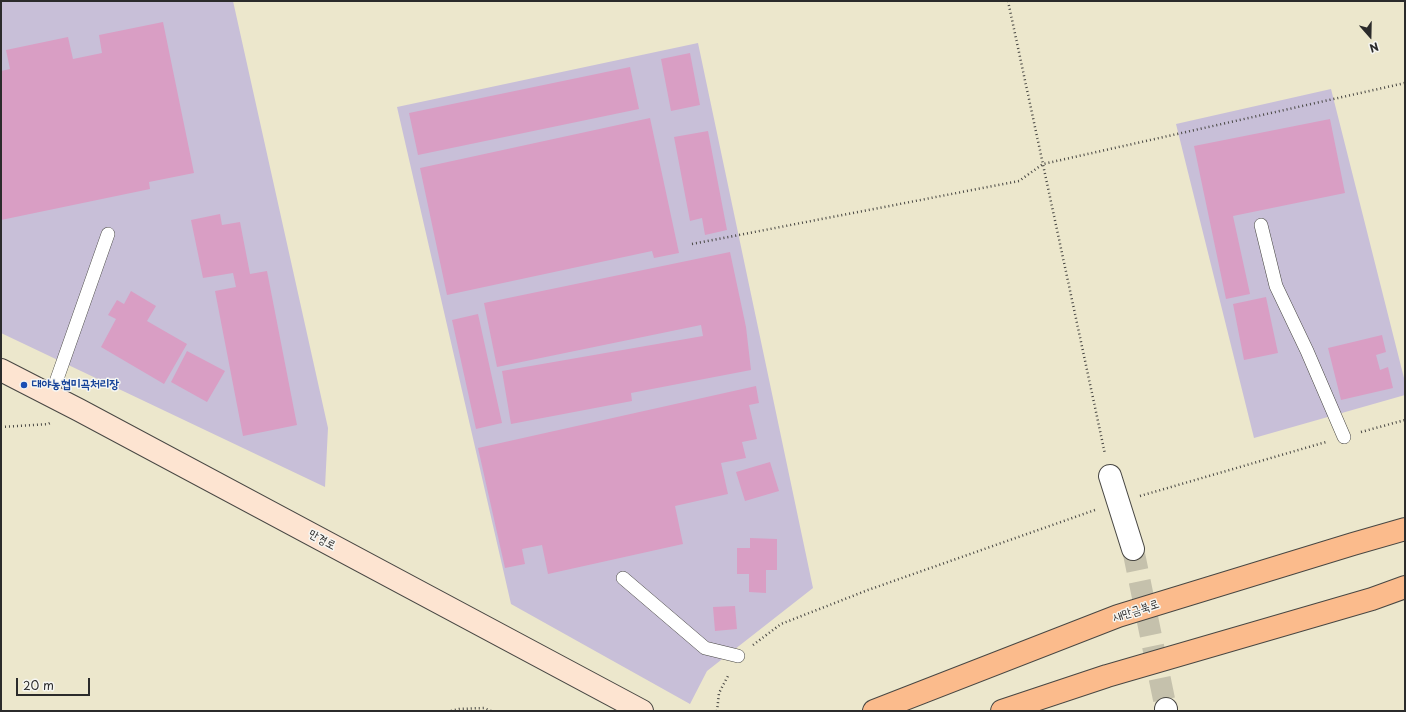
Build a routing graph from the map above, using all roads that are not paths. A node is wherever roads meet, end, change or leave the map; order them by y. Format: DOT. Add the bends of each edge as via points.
graph roads {
  1 [pos="1261,225"];
  2 [pos="108,234"];
  3 [pos="1,370"];
  4 [pos="51,396"];
  5 [pos="1344,437"];
  6 [pos="1110,476"];
  7 [pos="1405,529"];
  8 [pos="1133,549"];
  9 [pos="623,578"];
  10 [pos="1405,588"];
  11 [pos="738,656"];
  12 [pos="642,711"];
  13 [pos="874,711"];
  14 [pos="1002,711"];
  1 -- 5 [label="lane" via="1276,286"];
  2 -- 4 [label="lane"];
  3 -- 4 [label="main road, 만경로"];
  4 -- 12 [label="main road, 만경로"];
  6 -- 8 [label="street"];
  7 -- 13 [label="highway, 새만금북로" via="1118,616"];
  9 -- 11 [label="lane" via="705,648"];
  10 -- 14 [label="highway" via="1108,676"];
}
